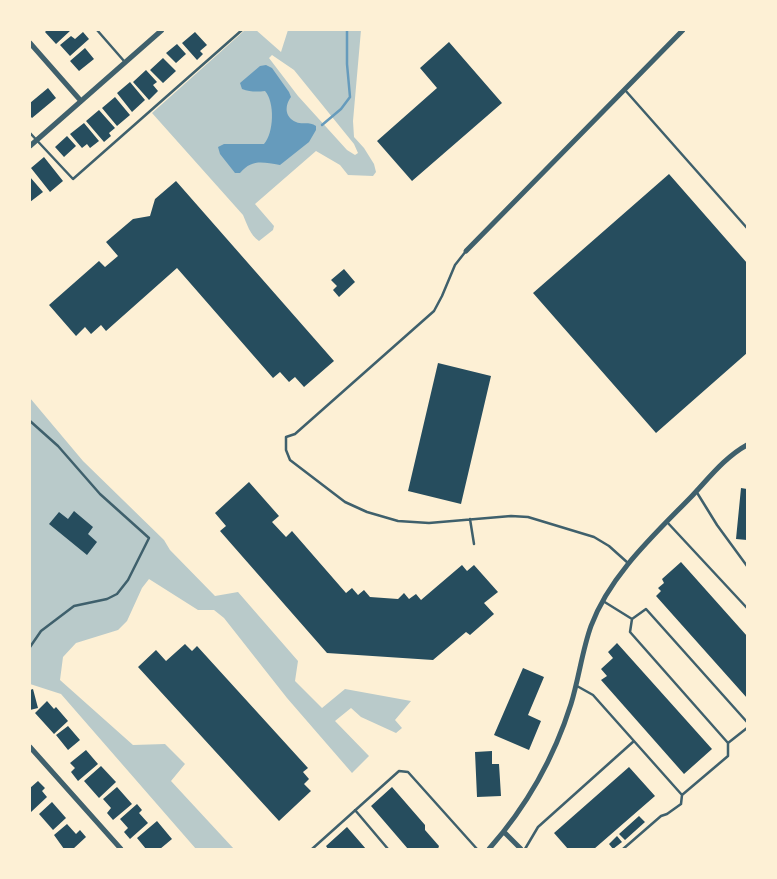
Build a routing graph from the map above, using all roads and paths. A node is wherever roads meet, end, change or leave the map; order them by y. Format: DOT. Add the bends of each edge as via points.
graph roads {
  1 [pos="97,30"];
  2 [pos="162,30"];
  3 [pos="242,30"];
  4 [pos="683,30"];
  5 [pos="30,42"];
  6 [pos="126,62"];
  7 [pos="625,90"];
  8 [pos="81,101"];
  9 [pos="30,133"];
  10 [pos="37,140"];
  11 [pos="30,146"];
  12 [pos="747,228"];
  13 [pos="466,250"];
  14 [pos="30,422"];
  15 [pos="747,445"];
  16 [pos="696,491"];
  17 [pos="470,519"];
  18 [pos="667,522"];
  19 [pos="474,544"];
  20 [pos="629,564"];
  21 [pos="747,566"];
  22 [pos="603,600"];
  23 [pos="747,608"];
  24 [pos="632,620"];
  25 [pos="30,647"];
  26 [pos="575,686"];
  27 [pos="747,722"];
  28 [pos="747,728"];
  29 [pos="634,741"];
  30 [pos="728,743"];
  31 [pos="30,747"];
  32 [pos="682,795"];
  33 [pos="355,810"];
  34 [pos="504,832"];
  35 [pos="121,849"];
  36 [pos="312,849"];
  37 [pos="388,849"];
  38 [pos="478,849"];
  39 [pos="489,849"];
  40 [pos="521,849"];
  41 [pos="525,849"];
  42 [pos="623,849"];
  1 -- 6 [label="lane"];
  2 -- 6 [label="street"];
  3 -- 10 [label="lane" via="73,179"];
  4 -- 7 [label="street"];
  5 -- 8 [label="street"];
  6 -- 8 [label="street"];
  7 -- 12 [label="lane"];
  7 -- 13 [label="street"];
  8 -- 10 [label="street"];
  9 -- 10 [label="lane"];
  10 -- 11 [label="street"];
  13 -- 17 [label="lane" via="455,264 434,311 295,434 286,437 286,450 290,460 345,502 367,512 398,521"];
  14 -- 25 [label="lane" via="58,446 100,494 149,538 128,580 117,594 74,606 41,631"];
  15 -- 16 [label="street" via="728,457"];
  16 -- 18 [label="street"];
  16 -- 21 [label="lane"];
  17 -- 19 [label="lane"];
  17 -- 20 [label="lane" via="528,517 594,537"];
  18 -- 20 [label="street"];
  18 -- 23 [label="lane"];
  20 -- 22 [label="street"];
  22 -- 24 [label="lane"];
  22 -- 26 [label="street" via="588,634"];
  24 -- 27 [label="lane" via="646,609"];
  24 -- 30 [label="lane" via="630,632"];
  26 -- 29 [label="lane" via="593,695"];
  26 -- 34 [label="street" via="561,732 540,781"];
  28 -- 30 [label="lane"];
  29 -- 32 [label="lane"];
  29 -- 41 [label="lane" via="538,827"];
  30 -- 32 [label="lane" via="728,756"];
  31 -- 35 [label="street"];
  32 -- 42 [label="lane" via="681,804 661,816"];
  33 -- 36 [label="lane"];
  33 -- 37 [label="lane"];
  33 -- 38 [label="lane" via="398,771 408,772"];
  34 -- 39 [label="street"];
  34 -- 40 [label="street"];
}
